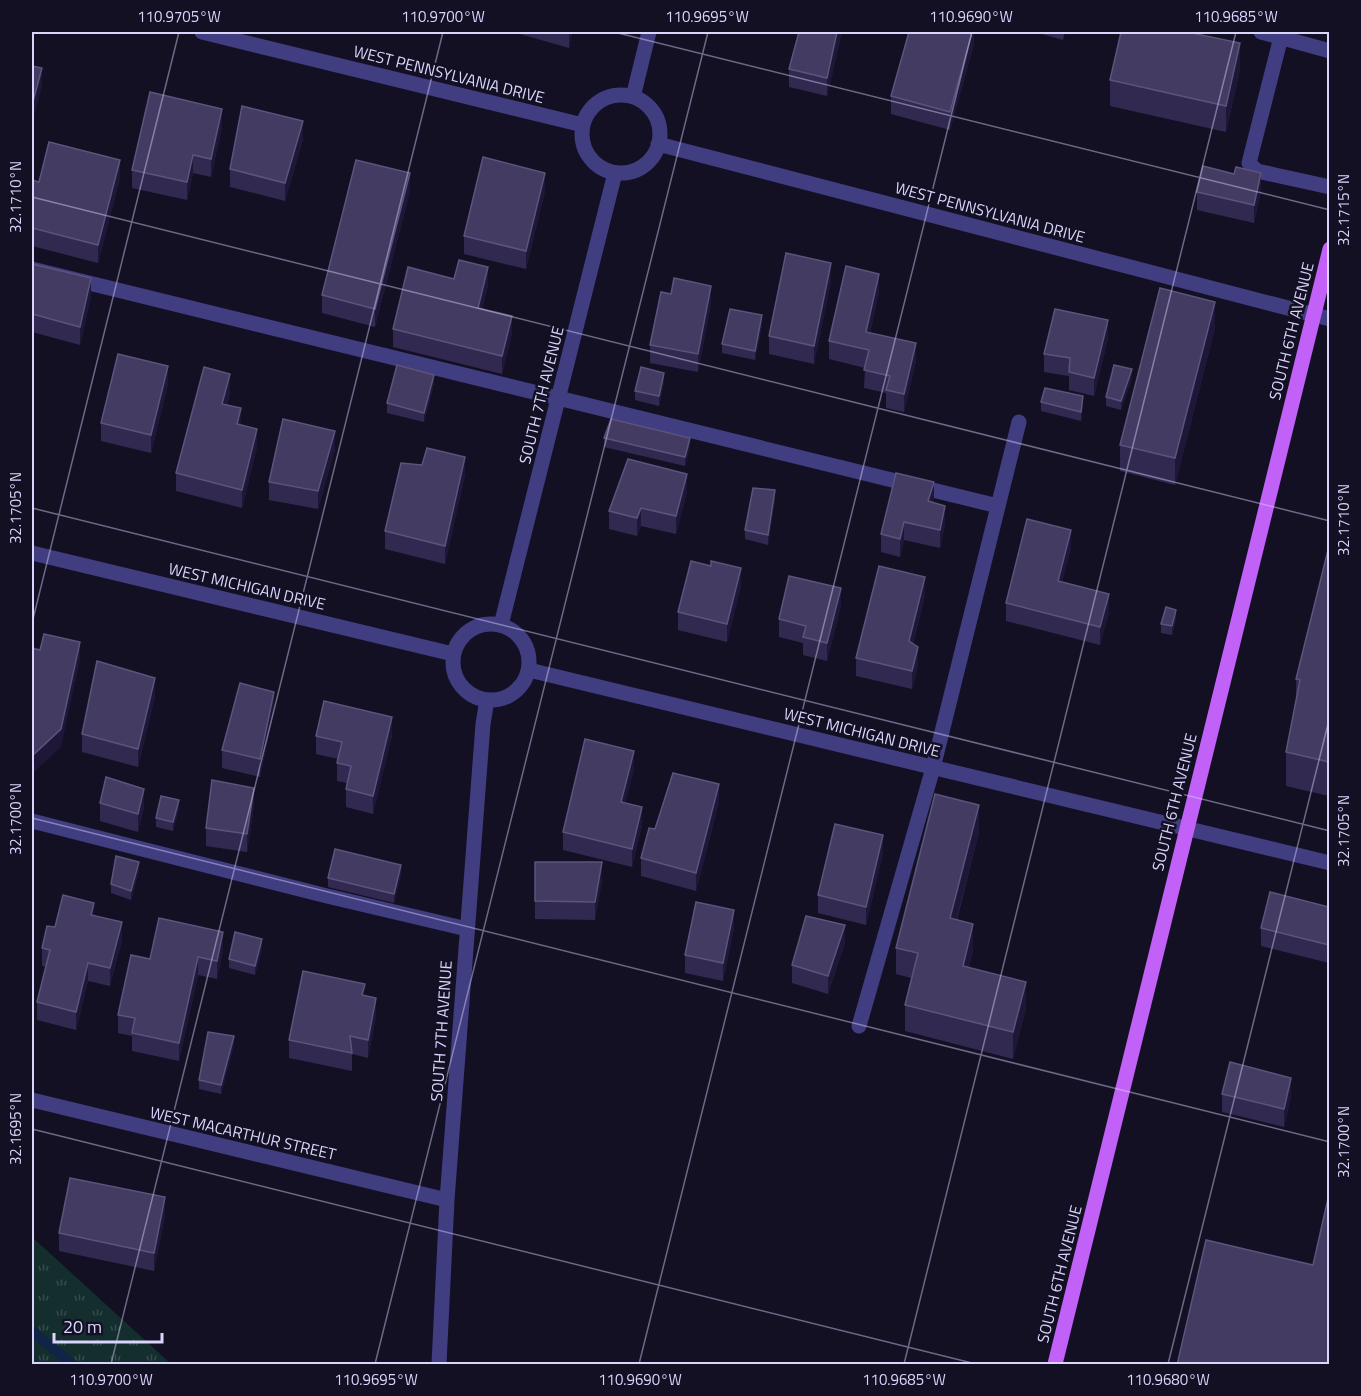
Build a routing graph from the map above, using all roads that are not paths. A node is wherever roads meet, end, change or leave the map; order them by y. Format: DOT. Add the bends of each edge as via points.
graph roads {
  1 [pos="202,32"];
  2 [pos="649,32"];
  3 [pos="1261,32"];
  4 [pos="1281,37"];
  5 [pos="1329,51"];
  6 [pos="633,97"];
  7 [pos="583,125"];
  8 [pos="658,144"];
  9 [pos="615,173"];
  10 [pos="1329,187"];
  11 [pos="1329,249"];
  12 [pos="32,268"];
  13 [pos="1313,315"];
  14 [pos="1329,319"];
  15 [pos="558,398"];
  16 [pos="1019,422"];
  17 [pos="998,506"];
  18 [pos="32,553"];
  19 [pos="501,626"];
  20 [pos="453,654"];
  21 [pos="529,670"];
  22 [pos="487,700"];
  23 [pos="933,768"];
  24 [pos="32,822"];
  25 [pos="1186,829"];
  26 [pos="1329,863"];
  27 [pos="467,929"];
  28 [pos="859,1026"];
  29 [pos="32,1100"];
  30 [pos="447,1200"];
  31 [pos="439,1365"];
  32 [pos="1055,1365"];
  1 -- 7 [label="street, WEST PENNSYLVANIA DRIVE"];
  2 -- 6 [label="street"];
  3 -- 4 [label="street"];
  4 -- 5 [label="street"];
  4 -- 10 [label="street" via="1249,162 1257,171"];
  6 -- 7 [label="street" via="620,95 602,101 588,113"];
  6 -- 8 [label="street" via="652,111 658,121"];
  7 -- 9 [label="street" via="582,138 589,155"];
  8 -- 9 [label="street" via="654,155 637,170"];
  8 -- 13 [label="street, WEST PENNSYLVANIA DRIVE"];
  9 -- 15 [label="street, SOUTH 7TH AVENUE"];
  11 -- 13 [label="main road, SOUTH 6TH AVENUE"];
  12 -- 15 [label="street"];
  13 -- 14 [label="street, WEST PENNSYLVANIA DRIVE"];
  13 -- 25 [label="main road, SOUTH 6TH AVENUE"];
  15 -- 17 [label="street"];
  15 -- 19 [label="street, SOUTH 7TH AVENUE"];
  16 -- 17 [label="street"];
  17 -- 23 [label="street"];
  18 -- 20 [label="street, WEST MICHIGAN DRIVE"];
  19 -- 20 [label="street" via="474,627 457,643"];
  19 -- 21 [label="street" via="523,640"];
  20 -- 22 [label="street" via="453,666 462,687"];
  21 -- 22 [label="street" via="512,695"];
  21 -- 23 [label="street, WEST MICHIGAN DRIVE"];
  22 -- 27 [label="street, SOUTH 7TH AVENUE"];
  23 -- 25 [label="street, WEST MICHIGAN DRIVE"];
  23 -- 28 [label="street"];
  24 -- 27 [label="street"];
  25 -- 26 [label="street, WEST MICHIGAN DRIVE"];
  25 -- 32 [label="main road, SOUTH 6TH AVENUE"];
  27 -- 30 [label="street, SOUTH 7TH AVENUE"];
  29 -- 30 [label="street, WEST MACARTHUR STREET"];
  30 -- 31 [label="street, SOUTH 7TH AVENUE"];
}
